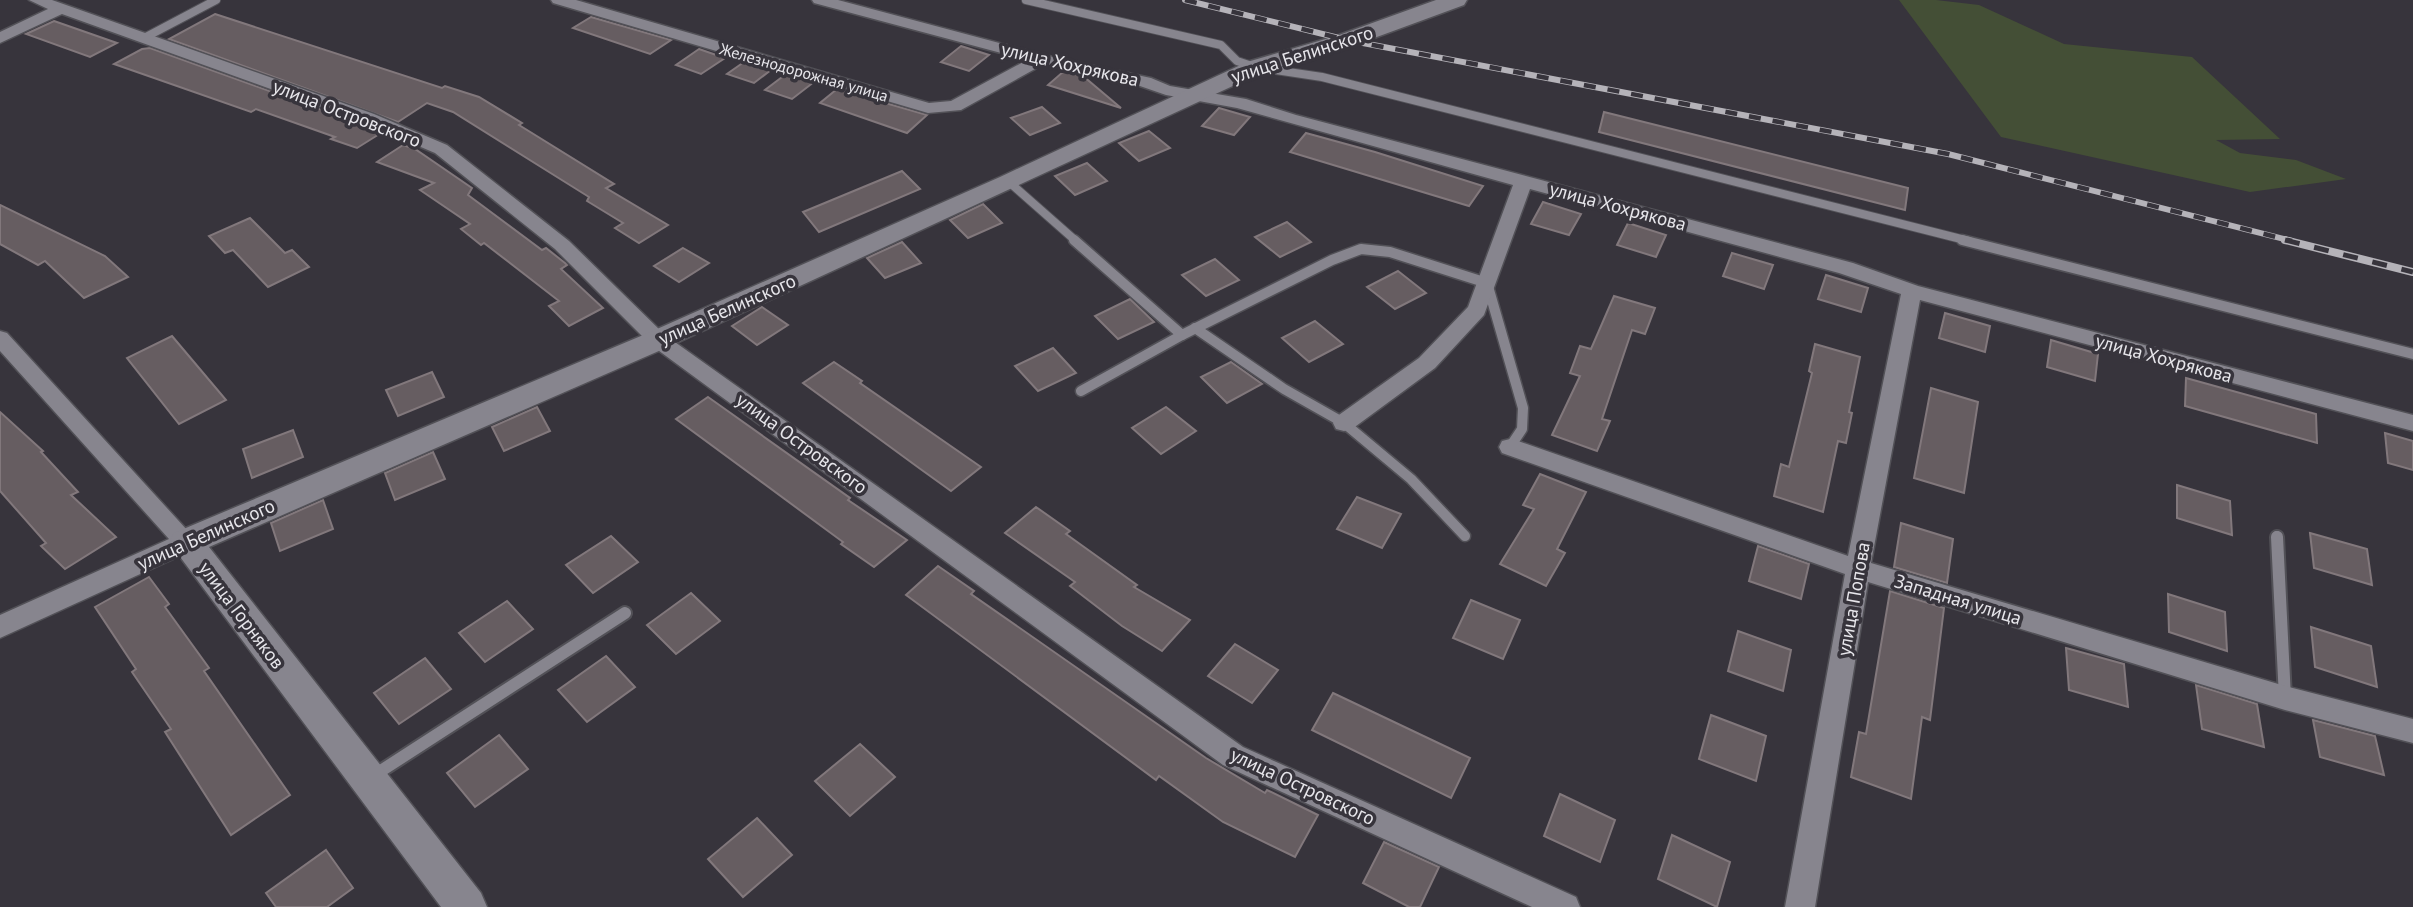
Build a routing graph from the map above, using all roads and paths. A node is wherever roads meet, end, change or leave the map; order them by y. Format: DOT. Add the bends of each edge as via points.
graph roads {
  1 [pos="216,0"];
  2 [pos="559,0"];
  3 [pos="820,0"];
  4 [pos="1026,0"];
  5 [pos="1456,0"];
  6 [pos="50,3"];
  7 [pos="0,38"];
  8 [pos="144,38"];
  9 [pos="1042,59"];
  10 [pos="1255,66"];
  11 [pos="1194,94"];
  12 [pos="1524,180"];
  13 [pos="1009,182"];
  14 [pos="1487,283"];
  15 [pos="1912,291"];
  16 [pos="1195,328"];
  17 [pos="1182,335"];
  18 [pos="0,338"];
  19 [pos="658,340"];
  20 [pos="2413,354"];
  21 [pos="1081,390"];
  22 [pos="2413,423"];
  23 [pos="1345,424"];
  24 [pos="1510,447"];
  25 [pos="1465,536"];
  26 [pos="2277,536"];
  27 [pos="186,542"];
  28 [pos="1858,569"];
  29 [pos="625,613"];
  30 [pos="0,627"];
  31 [pos="2285,698"];
  32 [pos="2413,731"];
  33 [pos="368,780"];
  34 [pos="466,907"];
  35 [pos="1565,907"];
  36 [pos="1800,907"];
  1 -- 8 [label="lane"];
  2 -- 9 [label="street, Железнодорожная улица" via="928,107 955,106"];
  3 -- 9 [label="street, улица Хохрякова"];
  4 -- 10 [label="lane" via="1221,45 1237,61"];
  5 -- 10 [label="street, улица Белинского" via="1347,40"];
  6 -- 7 [label="street"];
  6 -- 8 [label="street, улица Островского"];
  8 -- 19 [label="street, улица Островского" via="441,149 562,245"];
  9 -- 11 [label="street, улица Хохрякова"];
  10 -- 11 [label="street, улица Белинского"];
  10 -- 20 [label="lane" via="1322,77"];
  11 -- 12 [label="street, улица Хохрякова"];
  11 -- 13 [label="street, улица Белинского"];
  12 -- 14 [label="street"];
  12 -- 15 [label="street, улица Хохрякова" via="1846,268"];
  13 -- 17 [label="lane"];
  13 -- 19 [label="street, улица Белинского"];
  14 -- 16 [label="lane" via="1390,252 1361,250"];
  14 -- 23 [label="street" via="1477,310 1427,363"];
  14 -- 24 [label="lane" via="1522,408 1522,429"];
  15 -- 22 [label="street, улица Хохрякова"];
  15 -- 28 [label="street, улица Попова"];
  16 -- 17 [label="lane"];
  16 -- 23 [label="lane"];
  17 -- 21 [label="lane"];
  18 -- 27 [label="street, улица Горняков"];
  19 -- 27 [label="street, улица Белинского"];
  19 -- 35 [label="street, улица Островского" via="1233,756"];
  23 -- 25 [label="lane" via="1411,479"];
  24 -- 28 [label="street, Западная улица"];
  26 -- 31 [label="lane"];
  27 -- 30 [label="street, улица Белинского"];
  27 -- 33 [label="street, улица Горняков"];
  28 -- 31 [label="street, Западная улица"];
  28 -- 36 [label="street, улица Попова"];
  29 -- 33 [label="lane"];
  31 -- 32 [label="street, Западная улица"];
  33 -- 34 [label="street, улица Горняков"];
}
